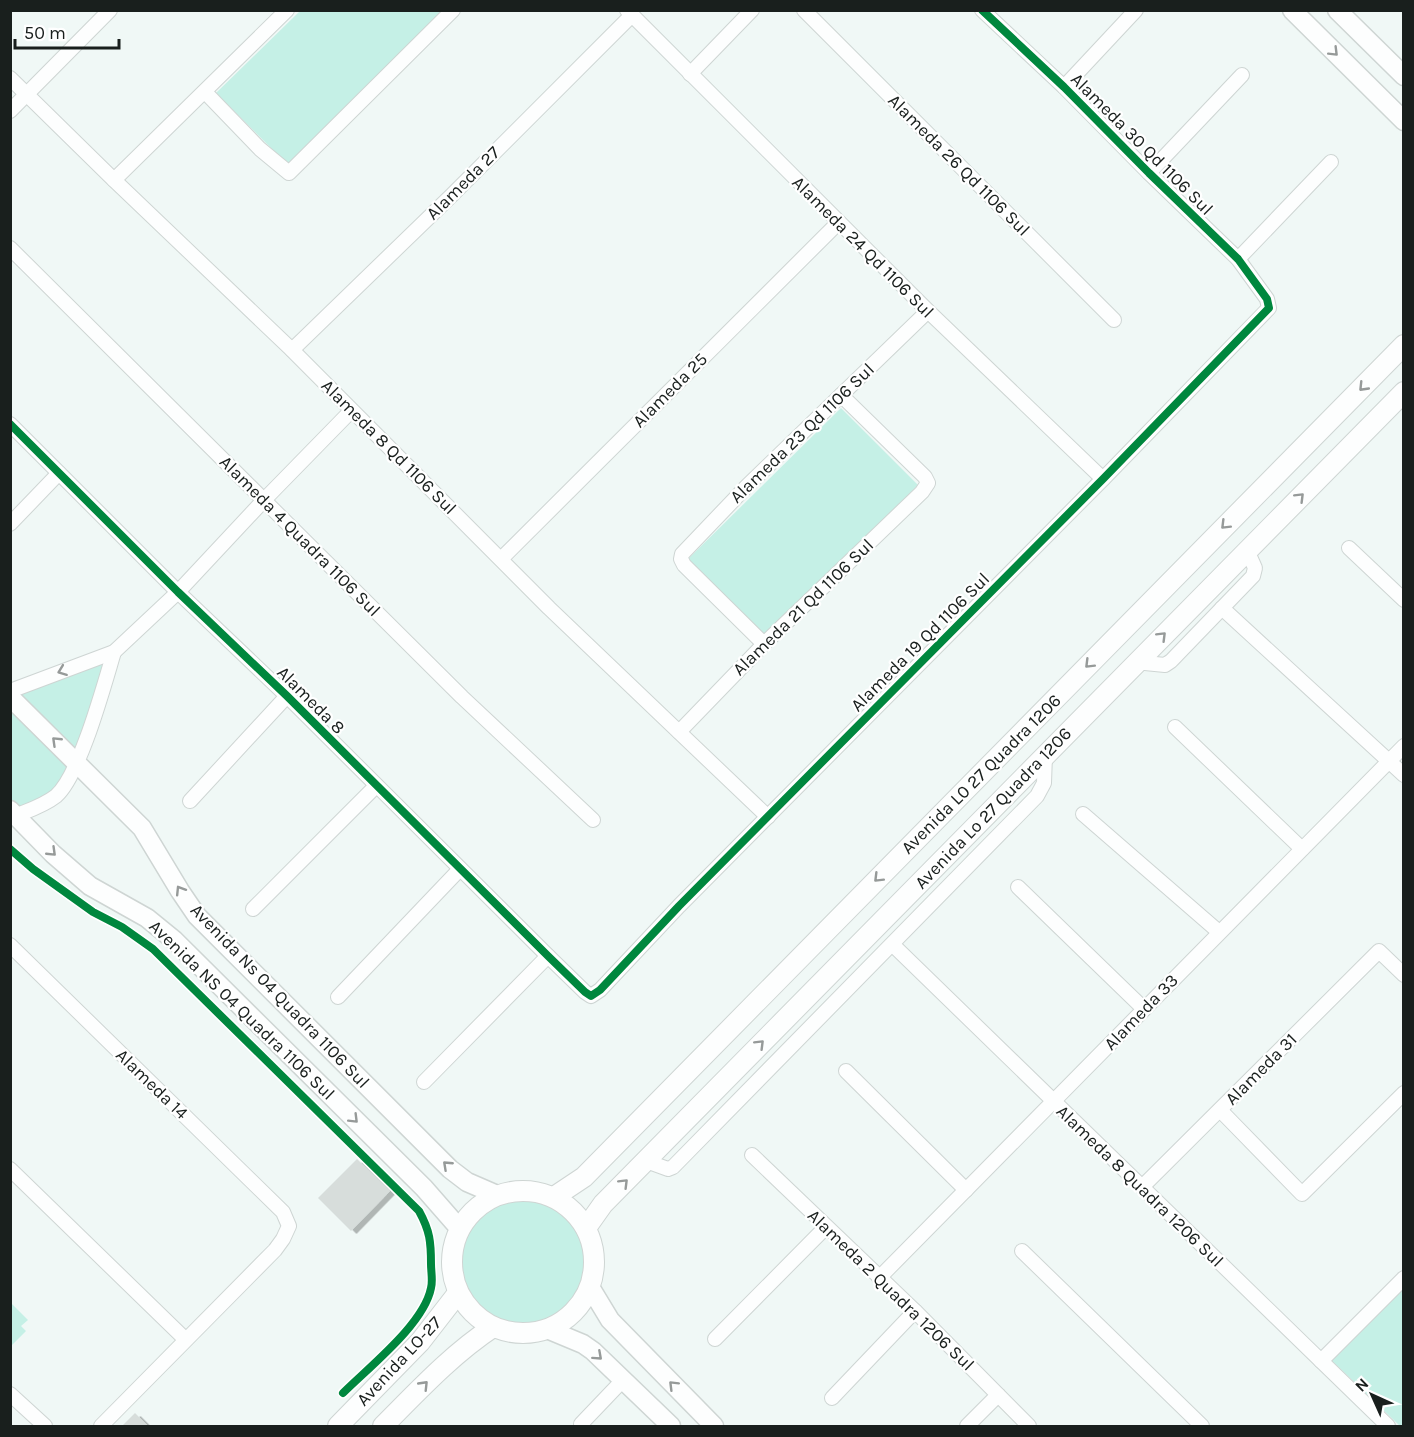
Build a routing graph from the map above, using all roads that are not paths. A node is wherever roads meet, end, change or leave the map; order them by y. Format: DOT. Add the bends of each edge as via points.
graph roads {
  1 [pos="110,10"];
  2 [pos="752,10"];
  3 [pos="804,10"];
  4 [pos="981,10"];
  5 [pos="1136,10"];
  6 [pos="1292,10"];
  7 [pos="1337,10"];
  8 [pos="285,11"];
  9 [pos="451,11"];
  10 [pos="629,13"];
  11 [pos="690,74"];
  12 [pos="1242,75"];
  13 [pos="1404,76"];
  14 [pos="10,78"];
  15 [pos="1064,87"];
  16 [pos="206,92"];
  17 [pos="27,94"];
  18 [pos="10,111"];
  19 [pos="1404,121"];
  20 [pos="1331,162"];
  21 [pos="1149,174"];
  22 [pos="114,180"];
  23 [pos="839,222"];
  24 [pos="10,249"];
  25 [pos="1238,259"];
  26 [pos="1269,308"];
  27 [pos="928,311"];
  28 [pos="1114,320"];
  29 [pos="1404,345"];
  30 [pos="292,350"];
  31 [pos="1404,392"];
  32 [pos="841,395"];
  33 [pos="351,411"];
  34 [pos="10,424"];
  35 [pos="59,472"];
  36 [pos="1103,479"];
  37 [pos="264,500"];
  38 [pos="10,524"];
  39 [pos="1348,548"];
  40 [pos="1247,550"];
  41 [pos="502,558"];
  42 [pos="178,592"];
  43 [pos="1404,600"];
  44 [pos="1221,608"];
  45 [pos="764,644"];
  46 [pos="114,651"];
  47 [pos="1136,662"];
  48 [pos="10,691"];
  49 [pos="287,696"];
  50 [pos="10,697"];
  51 [pos="1175,728"];
  52 [pos="679,732"];
  53 [pos="1404,746"];
  54 [pos="1045,755"];
  55 [pos="77,761"];
  56 [pos="1389,761"];
  57 [pos="1404,775"];
  58 [pos="376,786"];
  59 [pos="190,801"];
  60 [pos="1083,814"];
  61 [pos="12,815"];
  62 [pos="768,817"];
  63 [pos="593,820"];
  64 [pos="1302,849"];
  65 [pos="460,869"];
  66 [pos="1018,887"];
  67 [pos="253,909"];
  68 [pos="1219,932"];
  69 [pos="10,945"];
  70 [pos="893,945"];
  71 [pos="548,956"];
  72 [pos="840,963"];
  73 [pos="1404,975"];
  74 [pos="858,980"];
  75 [pos="812,992"];
  76 [pos="591,996"];
  77 [pos="338,997"];
  78 [pos="831,1008"];
  79 [pos="1144,1009"];
  80 [pos="846,1071"];
  81 [pos="424,1082"];
  82 [pos="1404,1094"];
  83 [pos="1053,1103"];
  84 [pos="1220,1110"];
  85 [pos="752,1155"];
  86 [pos="646,1161"];
  87 [pos="10,1169"];
  88 [pos="1143,1186"];
  89 [pos="966,1190"];
  90 [pos="496,1195"];
  91 [pos="554,1197"];
  92 [pos="826,1227"];
  93 [pos="459,1228"];
  94 [pos="586,1228"];
  95 [pos="1022,1251"];
  96 [pos="879,1278"];
  97 [pos="1404,1278"];
  98 [pos="590,1287"];
  99 [pos="458,1293"];
  100 [pos="915,1311"];
  101 [pos="493,1327"];
  102 [pos="547,1329"];
  103 [pos="185,1339"];
  104 [pos="715,1339"];
  105 [pos="1321,1361"];
  106 [pos="623,1380"];
  107 [pos="10,1394"];
  108 [pos="998,1395"];
  109 [pos="832,1398"];
  110 [pos="1378,1423"];
  111 [pos="45,1426"];
  112 [pos="101,1426"];
  113 [pos="338,1426"];
  114 [pos="383,1426"];
  115 [pos="579,1426"];
  116 [pos="671,1426"];
  117 [pos="714,1426"];
  118 [pos="968,1426"];
  119 [pos="1029,1426"];
  120 [pos="1202,1426"];
  1 -- 17 [label="street"];
  2 -- 11 [label="street"];
  3 -- 28 [label="street, Alameda 26 Qd 1106 Sul"];
  4 -- 15 [label="street, Alameda 30 Qd 1106 Sul"];
  5 -- 15 [label="street"];
  6 -- 19 [label="street, one-way"];
  7 -- 13 [label="street"];
  8 -- 16 [label="street"];
  9 -- 16 [label="street" via="289,173 260,149"];
  10 -- 11 [label="street, Alameda 24 Qd 1106 Sul"];
  10 -- 30 [label="street, Alameda 27" via="452,195"];
  11 -- 23 [label="street, Alameda 24 Qd 1106 Sul"];
  12 -- 21 [label="street"];
  14 -- 17 [label="street, Alameda 8 Qd 1106 Sul"];
  15 -- 21 [label="street, Alameda 30 Qd 1106 Sul"];
  16 -- 22 [label="street"];
  17 -- 18 [label="street"];
  17 -- 22 [label="street, Alameda 8 Qd 1106 Sul"];
  20 -- 25 [label="street"];
  21 -- 25 [label="street, Alameda 30 Qd 1106 Sul"];
  22 -- 30 [label="street, Alameda 8 Qd 1106 Sul"];
  23 -- 27 [label="street, Alameda 24 Qd 1106 Sul"];
  23 -- 41 [label="street, Alameda 25"];
  24 -- 37 [label="street, Alameda 4 Quadra 1106 Sul"];
  25 -- 26 [label="street, Alameda 30 Qd 1106 Sul" via="1267,299"];
  26 -- 36 [label="street, Alameda 19 Qd 1106 Sul"];
  27 -- 32 [label="street, Alameda 23 Qd 1106 Sul"];
  27 -- 36 [label="street, Alameda 24 Qd 1106 Sul"];
  29 -- 91 [label="main road, Avenida L0 27 Quadra 1206, one-way" via="584,1177"];
  30 -- 33 [label="street, Alameda 8 Qd 1106 Sul"];
  40 -- 31 [label="main road, Avenida Lo 27 Quadra 1206, one-way"];
  32 -- 45 [label="street, Alameda 23 Qd 1106 Sul" via="682,554 684,565"];
  32 -- 45 [label="street, Alameda 21 Qd 1106 Sul" via="928,483"];
  33 -- 37 [label="street"];
  33 -- 41 [label="street, Alameda 8 Qd 1106 Sul"];
  34 -- 35 [label="street, Alameda 8"];
  35 -- 38 [label="street"];
  35 -- 42 [label="street, Alameda 8"];
  36 -- 62 [label="street, Alameda 19 Qd 1106 Sul"];
  37 -- 42 [label="street"];
  37 -- 63 [label="street, Alameda 4 Quadra 1106 Sul" via="462,697"];
  39 -- 43 [label="street"];
  40 -- 44 [label="street" via="1255,568 1253,576"];
  47 -- 40 [label="main road, Avenida Lo 27 Quadra 1206, one-way"];
  41 -- 52 [label="street, Alameda 8 Qd 1106 Sul"];
  42 -- 46 [label="street"];
  42 -- 49 [label="street, Alameda 8"];
  44 -- 47 [label="street" via="1165,665"];
  44 -- 56 [label="street"];
  45 -- 52 [label="street, Alameda 21 Qd 1106 Sul"];
  46 -- 48 [label="street, one-way"];
  46 -- 55 [label="street"];
  47 -- 54 [label="main road, Avenida Lo 27 Quadra 1206"];
  49 -- 58 [label="street, Alameda 8"];
  49 -- 59 [label="street"];
  55 -- 50 [label="street, Avenida Ns 04 Quadra 1106 Sul, one-way"];
  51 -- 64 [label="street"];
  52 -- 62 [label="street, Alameda 8 Qd 1106 Sul"];
  53 -- 56 [label="street, Alameda 33"];
  54 -- 70 [label="street" via="1042,790"];
  54 -- 72 [label="main road, Avenida Lo 27 Quadra 1206"];
  55 -- 61 [label="street" via="58,794 46,803"];
  90 -- 55 [label="street, Avenida Ns 04 Quadra 1106 Sul, one-way" via="450,1169 197,916 142,828"];
  56 -- 57 [label="street"];
  56 -- 64 [label="street, Alameda 33"];
  58 -- 65 [label="street, Alameda 8"];
  58 -- 67 [label="street"];
  60 -- 68 [label="street"];
  61 -- 93 [label="street, Avenida NS 04 Quadra 1106 Sul, one-way" via="90,886 147,918 174,940 424,1188"];
  62 -- 76 [label="street, Alameda 19 Qd 1106 Sul"];
  64 -- 68 [label="street, Alameda 33"];
  65 -- 71 [label="street, Alameda 8"];
  65 -- 77 [label="street"];
  66 -- 79 [label="street"];
  68 -- 79 [label="street, Alameda 33"];
  69 -- 103 [label="street, Alameda 14" via="283,1212 289,1226 284,1239"];
  70 -- 74 [label="street"];
  70 -- 83 [label="street, Alameda 8 Quadra 1206 Sul"];
  71 -- 76 [label="street, Alameda 8"];
  71 -- 81 [label="street"];
  72 -- 74 [label="street"];
  72 -- 75 [label="main road, Avenida Lo 27 Quadra 1206"];
  73 -- 84 [label="street, Alameda 31" via="1379,951"];
  74 -- 78 [label="street"];
  75 -- 78 [label="street"];
  86 -- 75 [label="main road, Avenida Lo 27 Quadra 1206, one-way"];
  78 -- 86 [label="street" via="673,1167 668,1170"];
  79 -- 83 [label="street, Alameda 33"];
  80 -- 89 [label="street"];
  82 -- 84 [label="street" via="1302,1194"];
  83 -- 88 [label="street, Alameda 8 Quadra 1206 Sul"];
  83 -- 89 [label="street, Alameda 33"];
  84 -- 88 [label="street, Alameda 31"];
  85 -- 92 [label="street, Alameda 2 Quadra 1206 Sul"];
  94 -- 86 [label="main road, Avenida Lo 27 Quadra 1206, one-way" via="603,1204"];
  87 -- 103 [label="street"];
  88 -- 105 [label="street, Alameda 8 Quadra 1206 Sul"];
  89 -- 96 [label="street, Alameda 33"];
  90 -- 91 [label="main road" via="525,1190"];
  90 -- 93 [label="main road" via="475,1209"];
  91 -- 94 [label="main road" via="578,1215"];
  92 -- 96 [label="street, Alameda 2 Quadra 1206 Sul"];
  92 -- 104 [label="street"];
  93 -- 99 [label="main road" via="451,1267"];
  94 -- 98 [label="main road" via="593,1247"];
  95 -- 120 [label="street"];
  96 -- 100 [label="street, Alameda 2 Quadra 1206 Sul"];
  97 -- 105 [label="street"];
  98 -- 102 [label="main road" via="573,1312"];
  117 -- 98 [label="street, one-way" via="610,1320"];
  99 -- 101 [label="main road" via="477,1317"];
  99 -- 113 [label="main road, Avenida LO-27" via="420,1342"];
  100 -- 108 [label="street, Alameda 2 Quadra 1206 Sul"];
  100 -- 109 [label="street"];
  101 -- 102 [label="main road" via="520,1333"];
  114 -- 101 [label="main road, Avenida LO-27, one-way" via="466,1345"];
  102 -- 106 [label="street, one-way" via="588,1347"];
  103 -- 112 [label="street"];
  105 -- 110 [label="street, Alameda 8 Quadra 1206 Sul"];
  106 -- 115 [label="street"];
  106 -- 116 [label="street"];
  107 -- 111 [label="street"];
  108 -- 118 [label="street"];
  108 -- 119 [label="street, Alameda 2 Quadra 1206 Sul"];
}
